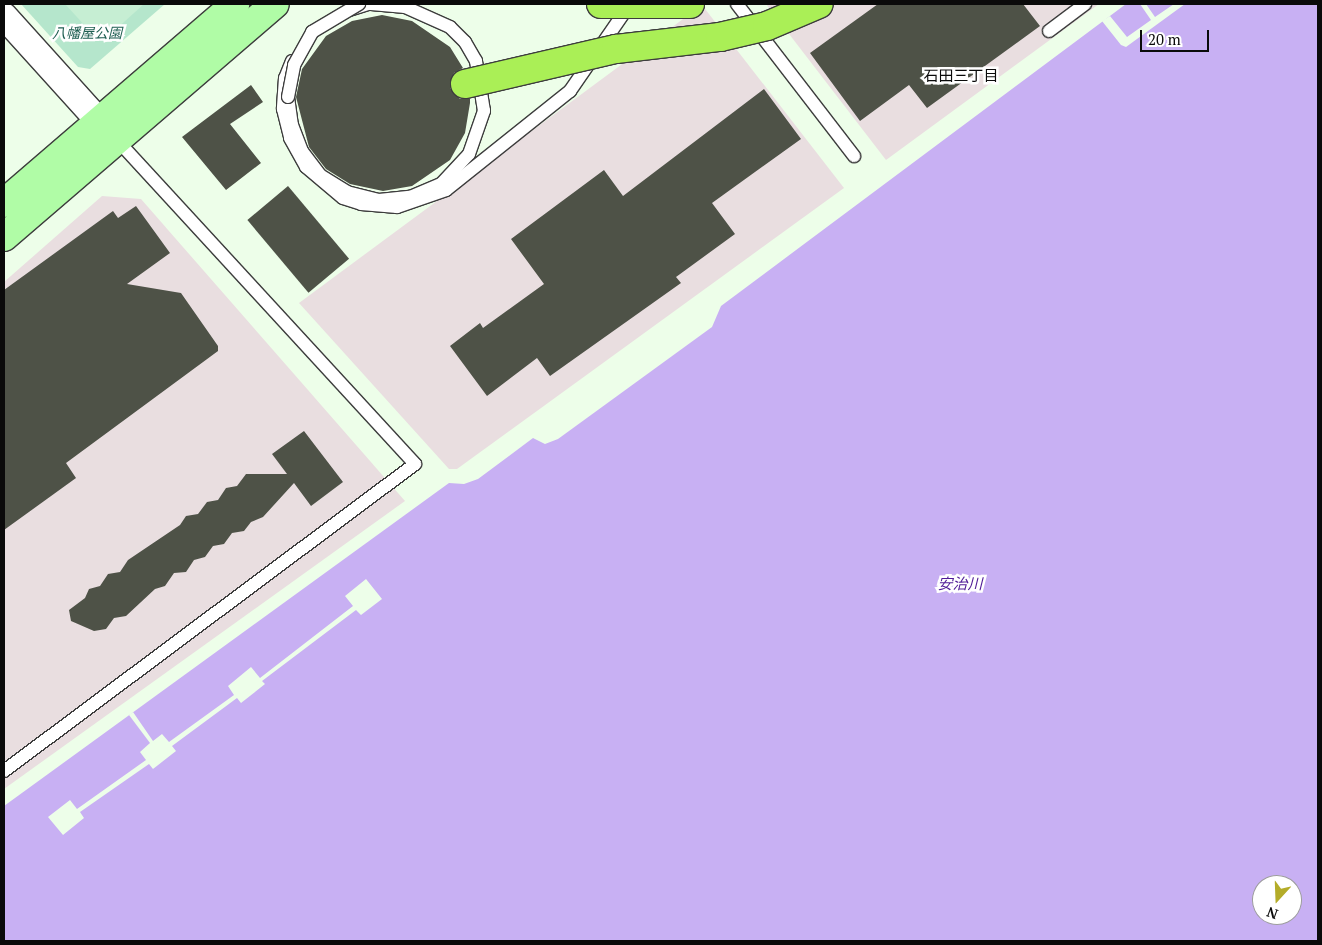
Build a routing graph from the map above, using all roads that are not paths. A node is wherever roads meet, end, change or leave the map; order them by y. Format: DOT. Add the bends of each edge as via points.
graph roads {
  1 [pos="235,4"];
  2 [pos="275,4"];
  3 [pos="358,4"];
  4 [pos="601,4"];
  5 [pos="630,4"];
  6 [pos="690,4"];
  7 [pos="737,4"];
  8 [pos="820,4"];
  9 [pos="1085,4"];
  10 [pos="4,16"];
  11 [pos="1049,30"];
  12 [pos="465,84"];
  13 [pos="108,130"];
  14 [pos="854,156"];
  15 [pos="4,203"];
  16 [pos="4,237"];
  17 [pos="4,771"];
  1 -- 13 [label="street"];
  2 -- 13 [label="street"];
  3 -- 5 [label="lane, bridge" via="343,10 326,22 319,27 312,32 289,81 290,114 295,136 320,175 347,192 396,201 426,192 455,172 469,154 484,111 476,61 450,27 405,7 368,4 344,12 312,32 291,62 285,78 286,123 298,154 317,180 343,198 361,204 397,207 446,190 570,91"];
  4 -- 6 [label="highway, bridge"];
  7 -- 14 [label="lane"];
  8 -- 12 [label="highway, bridge" via="767,26 720,38 616,49"];
  9 -- 11 [label="lane"];
  10 -- 13 [label="street"];
  13 -- 15 [label="street"];
  13 -- 16 [label="street"];
  13 -- 17 [label="lane" via="415,464"];
}
